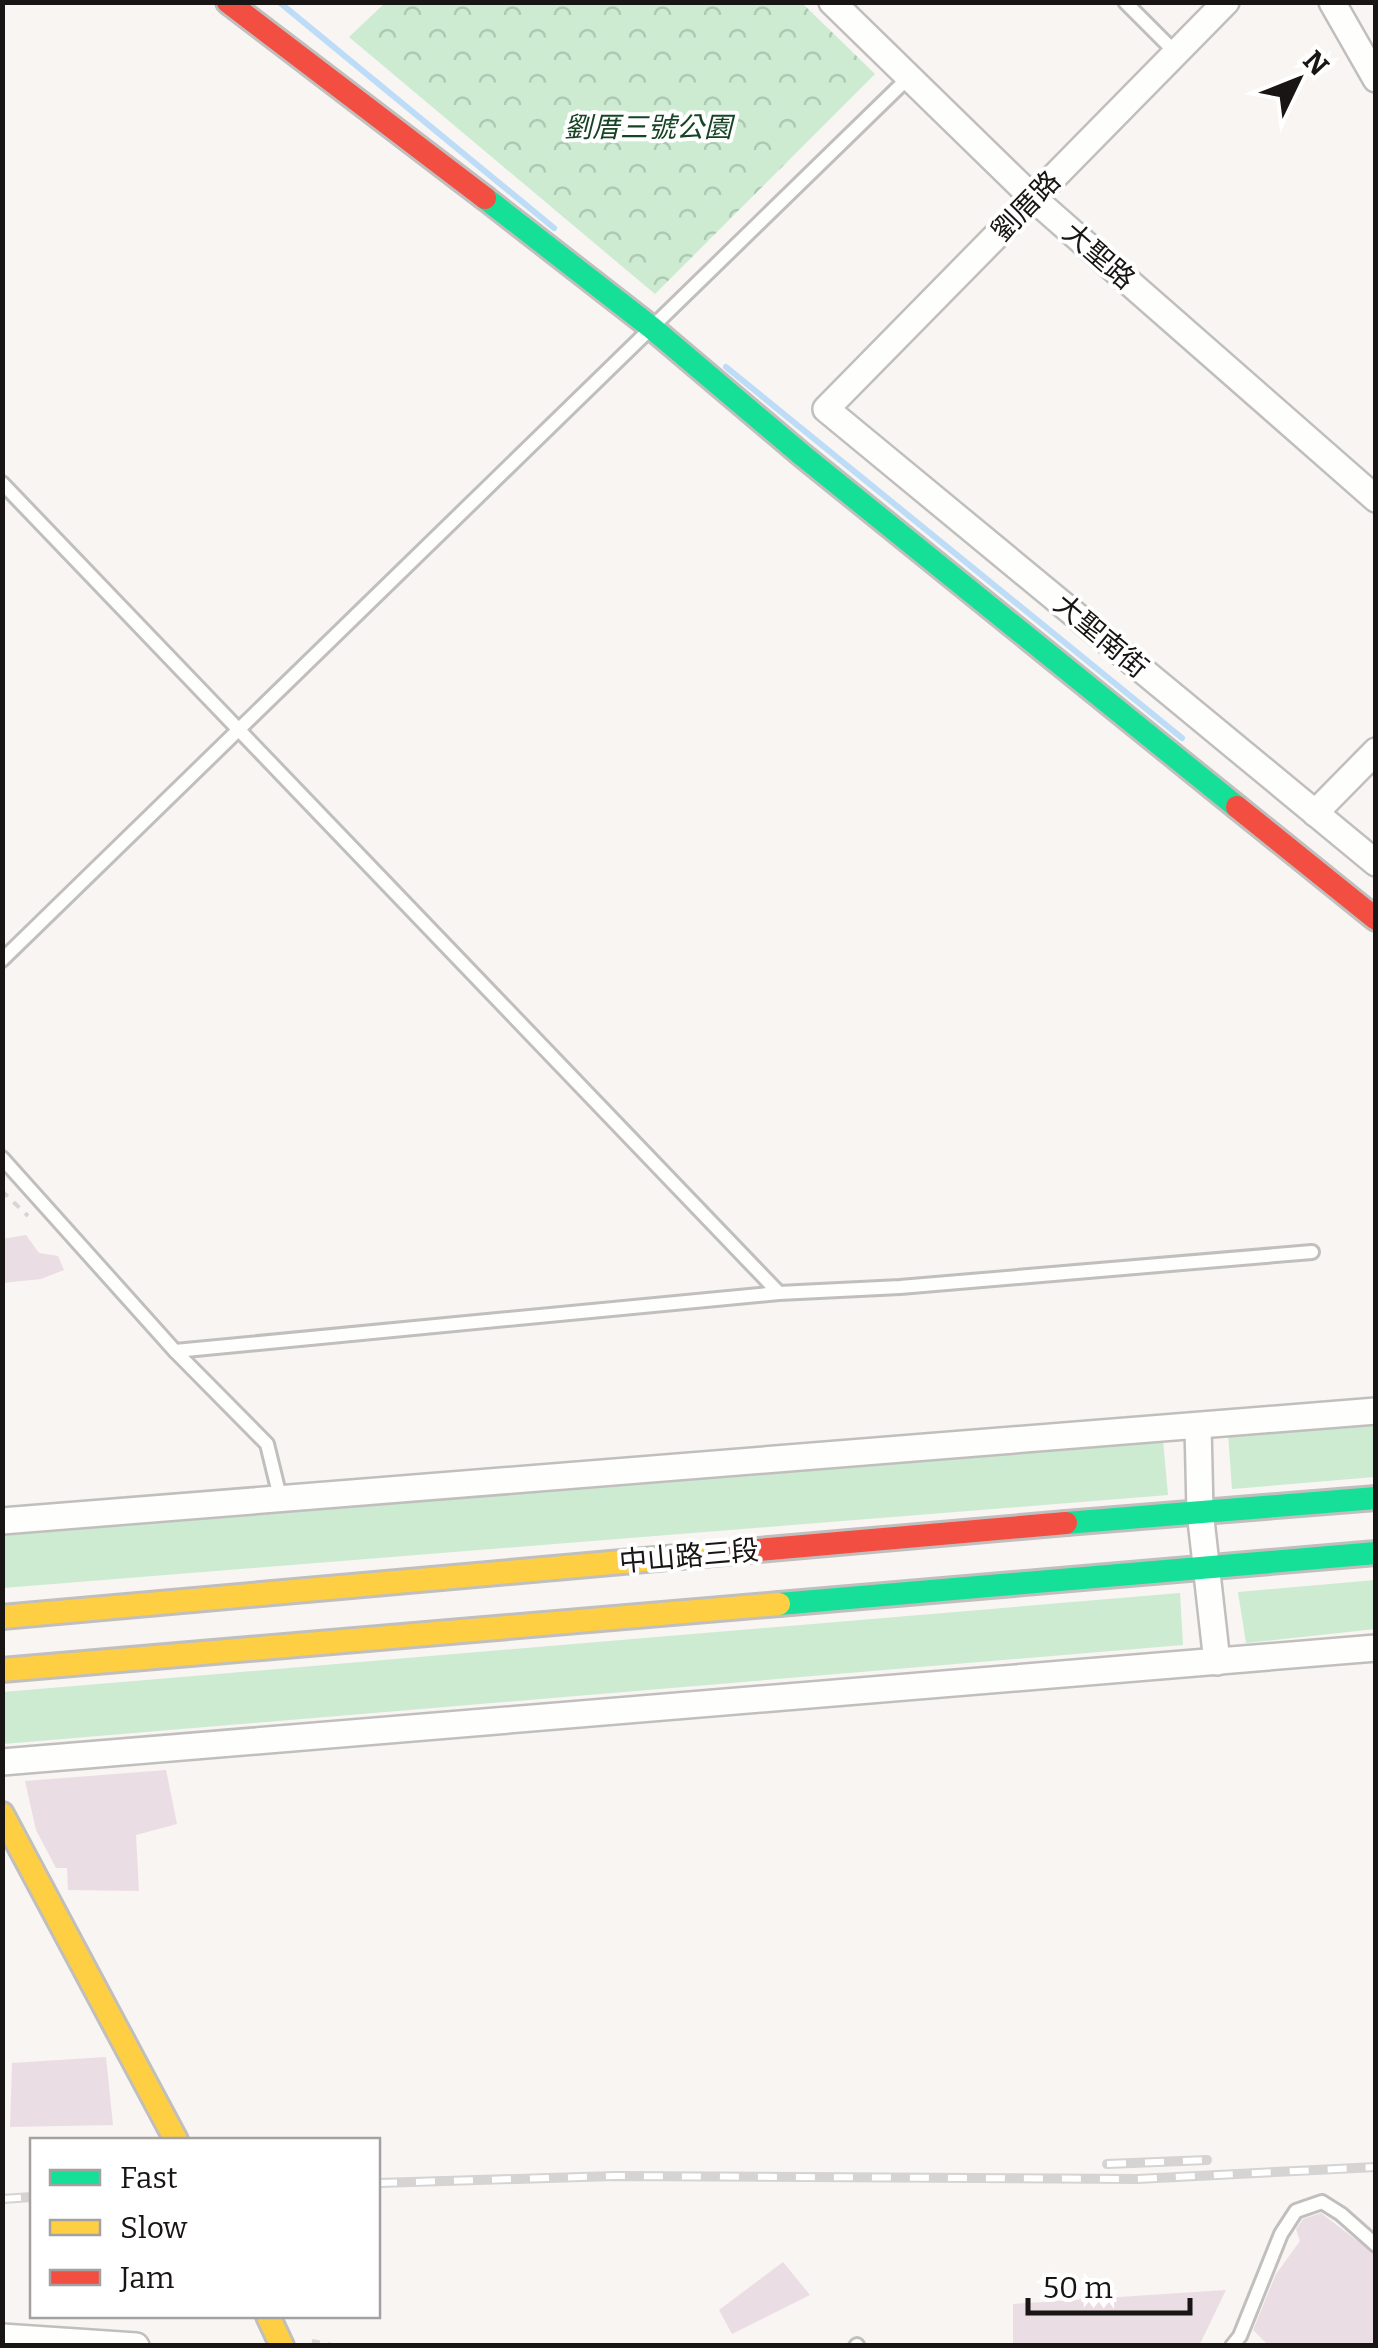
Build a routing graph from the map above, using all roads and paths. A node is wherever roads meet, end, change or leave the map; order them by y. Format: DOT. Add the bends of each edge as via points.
graph roads {
  1 [pos="228,2"];
  2 [pos="832,2"];
  3 [pos="1126,2"];
  4 [pos="1226,2"];
  5 [pos="1332,2"];
  6 [pos="1176,53"];
  7 [pos="907,78"];
  8 [pos="1376,79"];
  9 [pos="1033,198"];
  10 [pos="652,328"];
  11 [pos="826,408"];
  12 [pos="2,483"];
  13 [pos="1376,500"];
  14 [pos="240,730"];
  15 [pos="1376,751"];
  16 [pos="1316,813"];
  17 [pos="1376,863"];
  18 [pos="1376,918"];
  19 [pos="2,960"];
  20 [pos="2,1158"];
  21 [pos="1312,1252"];
  22 [pos="779,1293"];
  23 [pos="175,1351"];
  24 [pos="1376,1411"];
  25 [pos="1198,1426"];
  26 [pos="280,1497"];
  27 [pos="1376,1498"];
  28 [pos="1200,1511"];
  29 [pos="2,1521"];
  30 [pos="1376,1554"];
  31 [pos="1204,1568"];
  32 [pos="2,1617"];
  33 [pos="1376,1648"];
  34 [pos="1217,1662"];
  35 [pos="2,1670"];
  36 [pos="2,1762"];
  37 [pos="2,1814"];
  38 [pos="175,2138"];
  39 [pos="1376,2245"];
  40 [pos="269,2318"];
  41 [pos="2,2336"];
  42 [pos="136,2346"];
  43 [pos="282,2346"];
  44 [pos="1232,2346"];
  1 -- 10 [label="main road"];
  2 -- 7 [label="street, 大聖路"];
  3 -- 6 [label="lane"];
  4 -- 6 [label="street, 劉厝路"];
  5 -- 8 [label="street"];
  6 -- 9 [label="street, 劉厝路"];
  7 -- 9 [label="street, 大聖路"];
  7 -- 10 [label="lane"];
  9 -- 11 [label="street, 劉厝路"];
  9 -- 13 [label="street, 大聖路"];
  10 -- 14 [label="lane"];
  10 -- 18 [label="main road"];
  11 -- 16 [label="street, 大聖南街"];
  12 -- 14 [label="lane"];
  14 -- 19 [label="lane"];
  14 -- 22 [label="lane"];
  15 -- 16 [label="street"];
  16 -- 17 [label="street, 大聖南街"];
  20 -- 23 [label="lane"];
  21 -- 22 [label="lane"];
  22 -- 23 [label="lane"];
  23 -- 26 [label="lane" via="267,1444"];
  24 -- 25 [label="street"];
  25 -- 26 [label="street"];
  25 -- 28 [label="street"];
  26 -- 29 [label="street"];
  27 -- 28 [label="main road, 中山路三段"];
  28 -- 31 [label="street"];
  28 -- 32 [label="main road, 中山路三段"];
  30 -- 31 [label="main road, 中山路三段"];
  31 -- 34 [label="street"];
  31 -- 35 [label="main road, 中山路三段"];
  33 -- 34 [label="street"];
  34 -- 36 [label="street"];
  37 -- 38 [label="main road"];
  39 -- 44 [label="lane" via="1322,2202 1296,2211"];
  40 -- 43 [label="main road"];
  41 -- 42 [label="street"];
}
